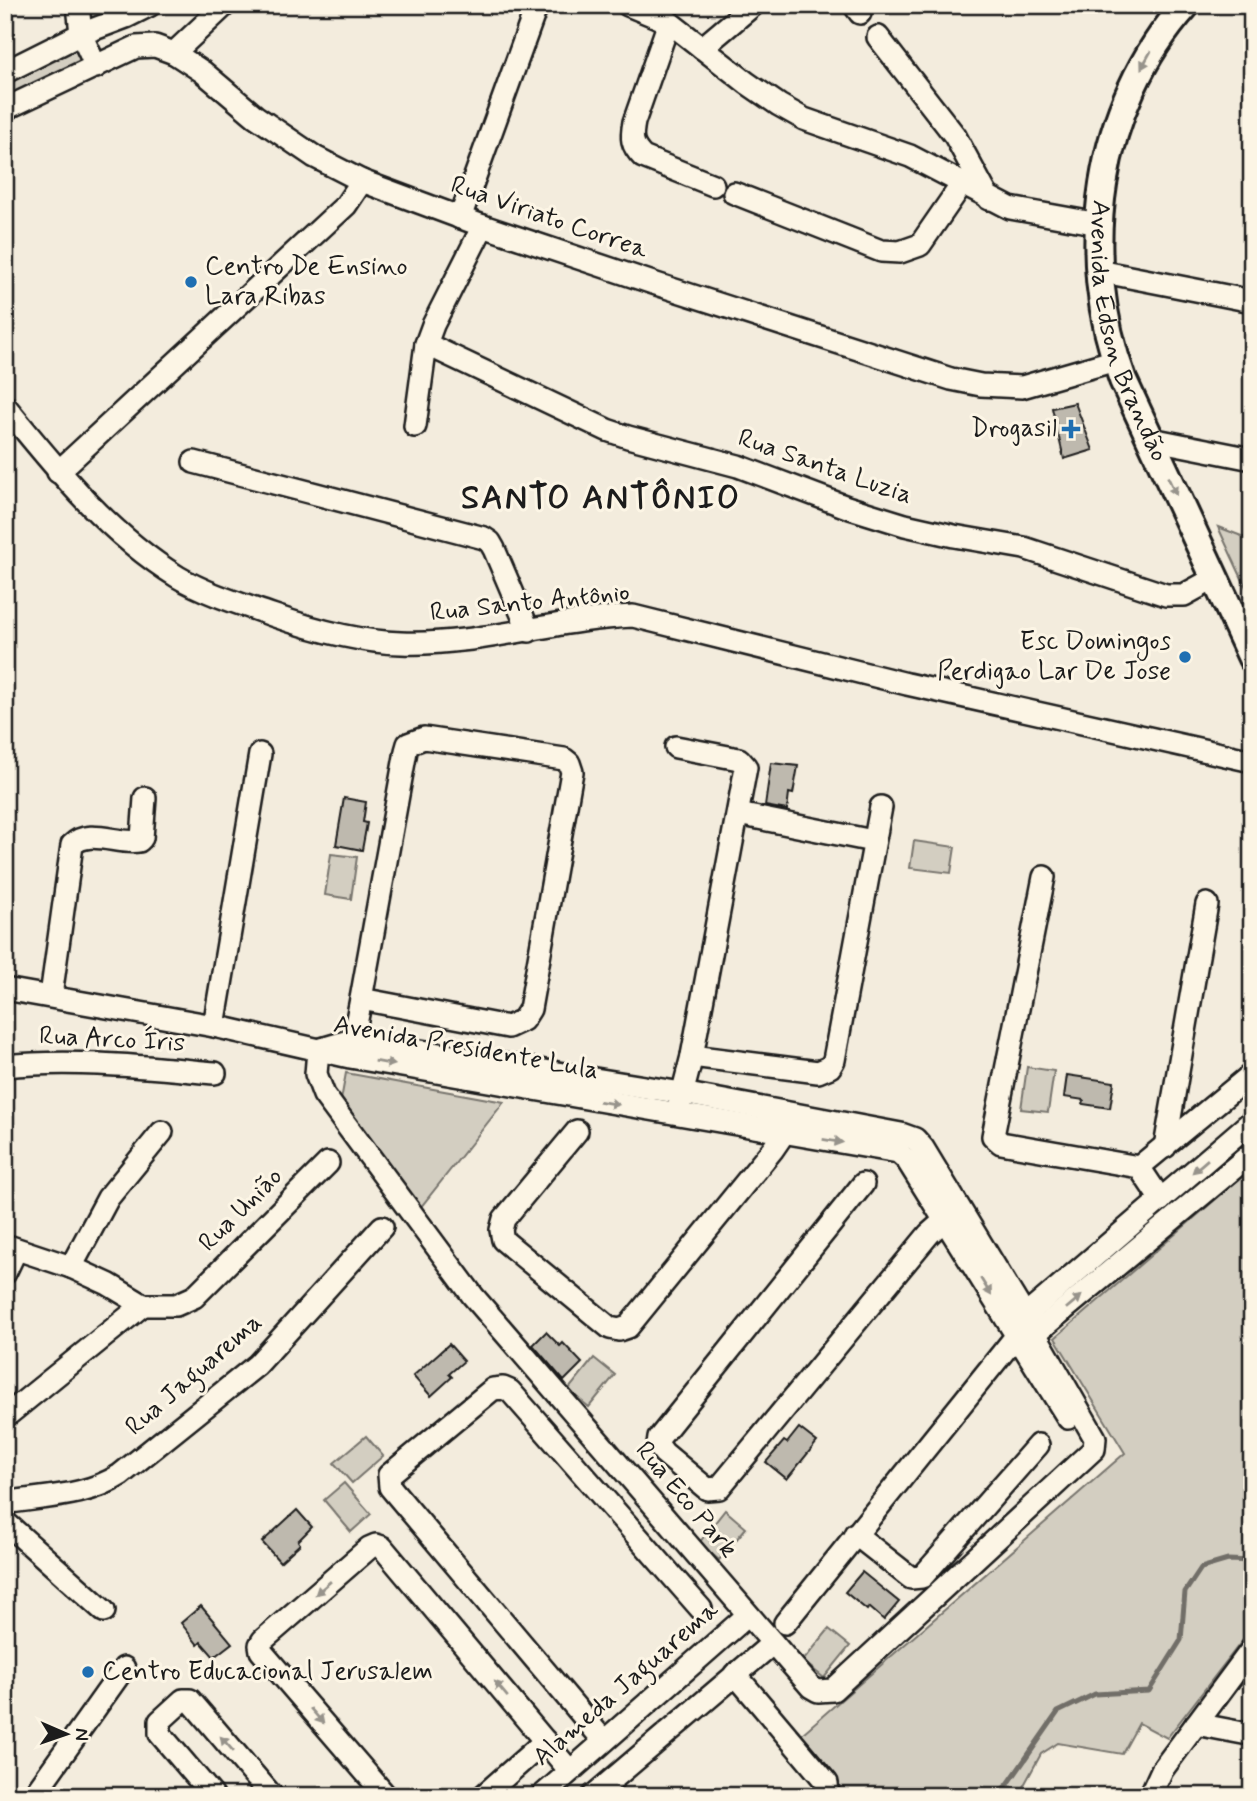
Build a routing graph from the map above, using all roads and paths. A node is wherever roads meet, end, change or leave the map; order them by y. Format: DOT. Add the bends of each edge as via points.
graph roads {
  1 [pos="78,5"];
  2 [pos="149,5"];
  3 [pos="225,5"];
  4 [pos="628,5"];
  5 [pos="753,5"];
  6 [pos="1186,5"];
  7 [pos="536,8"];
  8 [pos="669,22"];
  9 [pos="81,34"];
  10 [pos="878,37"];
  11 [pos="702,48"];
  12 [pos="174,53"];
  13 [pos="96,67"];
  14 [pos="5,72"];
  15 [pos="5,109"];
  16 [pos="362,181"];
  17 [pos="713,184"];
  18 [pos="962,184"];
  19 [pos="734,193"];
  20 [pos="989,199"];
  21 [pos="460,218"];
  22 [pos="1098,223"];
  23 [pos="483,226"];
  24 [pos="1099,271"];
  25 [pos="1252,301"];
  26 [pos="426,344"];
  27 [pos="1116,360"];
  28 [pos="5,406"];
  29 [pos="415,426"];
  30 [pos="1151,439"];
  31 [pos="1252,459"];
  32 [pos="194,462"];
  33 [pos="58,472"];
  34 [pos="1215,578"];
  35 [pos="529,631"];
  36 [pos="1252,658"];
  37 [pos="676,747"];
  38 [pos="260,754"];
  39 [pos="1252,761"];
  40 [pos="145,797"];
  41 [pos="881,807"];
  42 [pos="738,814"];
  43 [pos="873,841"];
  44 [pos="1044,877"];
  45 [pos="1207,904"];
  46 [pos="5,989"];
  47 [pos="51,996"];
  48 [pos="361,999"];
  49 [pos="214,1026"];
  50 [pos="351,1049"];
  51 [pos="318,1050"];
  52 [pos="692,1056"];
  53 [pos="5,1066"];
  54 [pos="215,1073"];
  55 [pos="1252,1074"];
  56 [pos="682,1093"];
  57 [pos="677,1115"];
  58 [pos="1252,1121"];
  59 [pos="786,1123"];
  60 [pos="577,1131"];
  61 [pos="162,1132"];
  62 [pos="1166,1147"];
  63 [pos="1252,1153"];
  64 [pos="328,1163"];
  65 [pos="1139,1167"];
  66 [pos="863,1184"];
  67 [pos="1161,1200"];
  68 [pos="952,1214"];
  69 [pos="382,1227"];
  70 [pos="10,1247"];
  71 [pos="71,1267"];
  72 [pos="5,1273"];
  73 [pos="142,1305"];
  74 [pos="1026,1328"];
  75 [pos="5,1417"];
  76 [pos="1038,1445"];
  77 [pos="1087,1457"];
  78 [pos="5,1503"];
  79 [pos="5,1522"];
  80 [pos="855,1534"];
  81 [pos="701,1609"];
  82 [pos="104,1611"];
  83 [pos="748,1615"];
  84 [pos="785,1623"];
  85 [pos="773,1643"];
  86 [pos="1252,1649"];
  87 [pos="124,1668"];
  88 [pos="735,1674"];
  89 [pos="1220,1692"];
  90 [pos="1195,1724"];
  91 [pos="545,1741"];
  92 [pos="604,1741"];
  93 [pos="570,1771"];
  94 [pos="33,1796"];
  95 [pos="213,1796"];
  96 [pos="272,1796"];
  97 [pos="386,1796"];
  98 [pos="482,1796"];
  99 [pos="542,1796"];
  100 [pos="593,1796"];
  101 [pos="828,1796"];
  102 [pos="1150,1796"];
  1 -- 9 [label="street"];
  2 -- 9 [label="street"];
  3 -- 12 [label="street"];
  4 -- 8 [label="street"];
  5 -- 11 [label="street"];
  6 -- 22 [label="main road, Avenida Edson Brandão, one-way" via="1133,85 1107,164"];
  7 -- 21 [label="street"];
  8 -- 11 [label="street"];
  8 -- 17 [label="street" via="631,138 643,157"];
  9 -- 13 [label="street"];
  9 -- 14 [label="street"];
  10 -- 20 [label="street" via="955,136"];
  11 -- 18 [label="street" via="804,119 910,156"];
  12 -- 13 [label="street, Rua Viriato Correa" via="155,46 136,47"];
  12 -- 16 [label="street, Rua Viriato Correa" via="275,130"];
  13 -- 15 [label="street, Rua Viriato Correa"];
  16 -- 21 [label="street, Rua Viriato Correa"];
  16 -- 33 [label="street" via="346,205"];
  18 -- 19 [label="street" via="920,244 900,252 881,251"];
  18 -- 20 [label="street"];
  20 -- 22 [label="street" via="1029,213"];
  21 -- 23 [label="street, Rua Viriato Correa"];
  22 -- 24 [label="main road, Avenida Edson Brandão"];
  23 -- 26 [label="street"];
  23 -- 27 [label="street, Rua Viriato Correa" via="951,379 1022,387"];
  24 -- 25 [label="street"];
  24 -- 27 [label="main road, Avenida Edson Brandão"];
  26 -- 29 [label="street"];
  26 -- 34 [label="street, Rua Santa Luzia" via="607,430 738,466 905,525 1024,548 1166,595 1184,595"];
  27 -- 30 [label="main road, Avenida Edson Brandão"];
  28 -- 33 [label="street, Rua Santo Antônio"];
  30 -- 31 [label="street"];
  30 -- 34 [label="main road, Avenida Edson Brandão, one-way"];
  32 -- 35 [label="street" via="484,538 494,549"];
  33 -- 35 [label="street, Rua Santo Antônio" via="116,530 180,578 288,620 401,643"];
  34 -- 36 [label="main road, Avenida Edson Brandão"];
  35 -- 39 [label="street, Rua Santo Antônio" via="633,616 907,684"];
  37 -- 42 [label="street" via="744,762"];
  38 -- 49 [label="street"];
  40 -- 47 [label="street" via="139,841 86,837 72,845"];
  41 -- 43 [label="street"];
  42 -- 43 [label="street"];
  42 -- 52 [label="street"];
  43 -- 52 [label="street" via="830,1067 818,1072"];
  44 -- 65 [label="street" via="993,1136 1001,1143"];
  45 -- 62 [label="street"];
  46 -- 47 [label="street"];
  47 -- 49 [label="street"];
  48 -- 48 [label="street" via="508,1027 523,1020 530,1009 570,785 569,763 424,738 408,744"];
  48 -- 50 [label="street"];
  49 -- 51 [label="street"];
  50 -- 51 [label="street, Avenida Presidente Lula"];
  50 -- 56 [label="street, Avenida Presidente Lula"];
  50 -- 57 [label="street, Avenida Presidente Lula, one-way"];
  51 -- 83 [label="street, Rua Eco Park" via="316,1074 324,1095 473,1296"];
  52 -- 56 [label="street"];
  53 -- 54 [label="street, Rua Arco Íris" via="53,1063"];
  55 -- 62 [label="street"];
  56 -- 57 [label="street"];
  56 -- 59 [label="street, Avenida Presidente Lula"];
  57 -- 59 [label="street, Avenida Presidente Lula"];
  58 -- 67 [label="street, one-way"];
  59 -- 60 [label="street" via="628,1327 619,1330 610,1328 503,1240 504,1219"];
  59 -- 68 [label="street, Avenida Presidente Lula" via="915,1139"];
  61 -- 71 [label="street" via="108,1198"];
  62 -- 65 [label="street"];
  74 -- 63 [label="street, one-way"];
  64 -- 73 [label="street, Rua União" via="194,1297 176,1305"];
  65 -- 67 [label="street"];
  66 -- 68 [label="street" via="659,1438 664,1453 707,1489 719,1488 929,1234"];
  67 -- 74 [label="street"];
  68 -- 74 [label="street, Avenida Presidente Lula"];
  69 -- 78 [label="street, Rua Jaguarema" via="257,1364 120,1475 83,1492"];
  70 -- 71 [label="street"];
  70 -- 72 [label="street"];
  71 -- 73 [label="street"];
  73 -- 75 [label="street"];
  74 -- 77 [label="street, Avenida Presidente Lula" via="1095,1438"];
  74 -- 80 [label="street"];
  76 -- 80 [label="street" via="922,1577 911,1578"];
  77 -- 85 [label="street, Rua Eco Park" via="833,1690 811,1687"];
  79 -- 82 [label="street"];
  80 -- 84 [label="street"];
  81 -- 92 [label="street" via="503,1388 493,1389 388,1475 390,1487"];
  83 -- 85 [label="street, Rua Eco Park"];
  83 -- 92 [label="street, Alameda Jaguarema"];
  85 -- 88 [label="street"];
  86 -- 89 [label="street"];
  87 -- 94 [label="street"];
  88 -- 100 [label="street"];
  88 -- 101 [label="street" via="827,1783"];
  89 -- 90 [label="street"];
  89 -- 90 [label="street" via="1230,1717 1243,1733"];
  90 -- 102 [label="street" via="1162,1770"];
  91 -- 93 [label="street"];
  91 -- 97 [label="street, one-way" via="376,1545 260,1645"];
  91 -- 98 [label="street"];
  92 -- 93 [label="street, Alameda Jaguarema"];
  93 -- 99 [label="street, Alameda Jaguarema"];
  96 -- 95 [label="street, one-way" via="190,1700 183,1700 160,1721 160,1734"];
}
